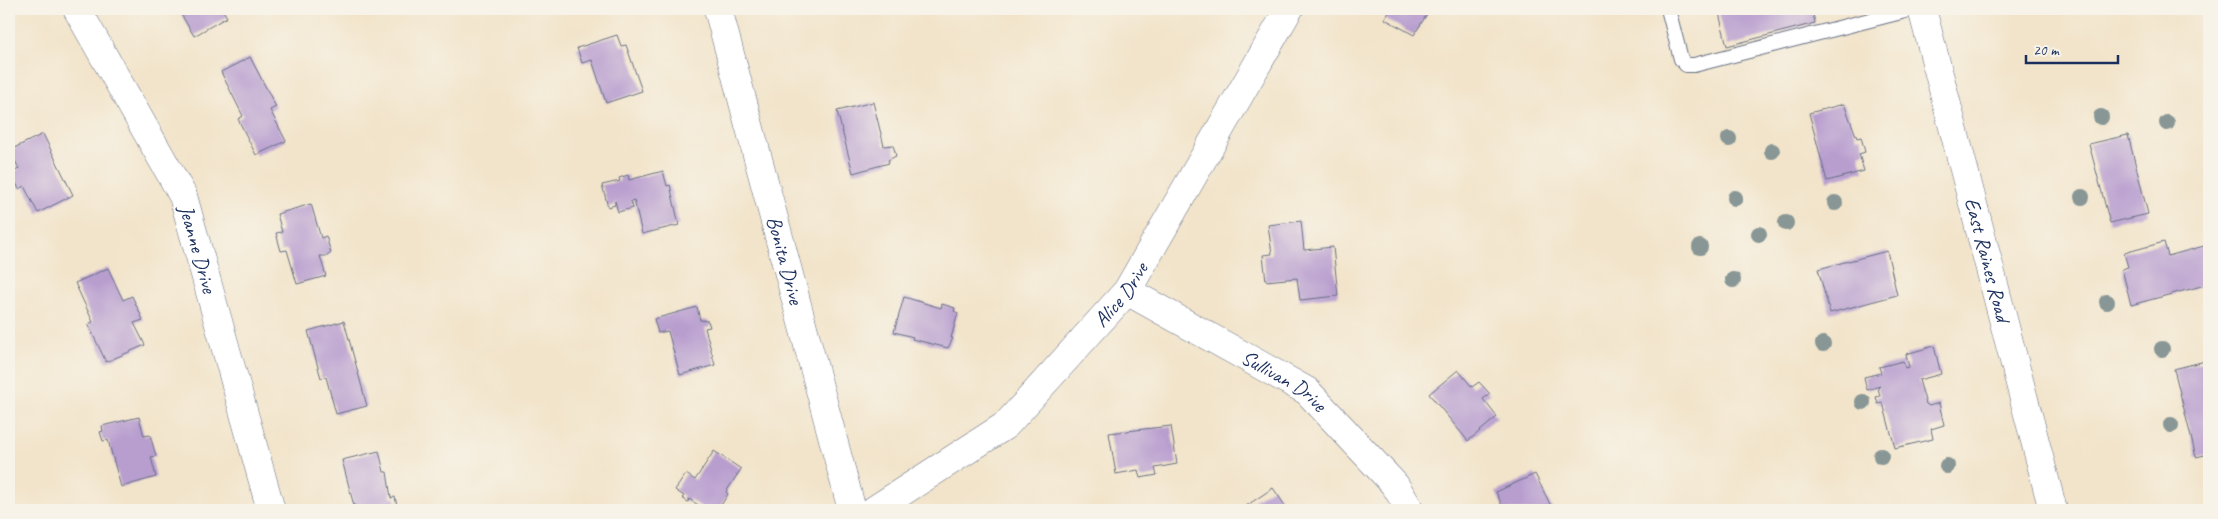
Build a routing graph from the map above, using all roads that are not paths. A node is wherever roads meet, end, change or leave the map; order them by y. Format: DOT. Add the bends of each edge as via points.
graph roads {
  1 [pos="77,9"];
  2 [pos="718,9"];
  3 [pos="1289,9"];
  4 [pos="1668,9"];
  5 [pos="1913,9"];
  6 [pos="1922,9"];
  7 [pos="1127,291"];
  8 [pos="271,510"];
  9 [pos="852,510"];
  10 [pos="874,510"];
  11 [pos="1410,510"];
  12 [pos="2053,510"];
  1 -- 8 [label="street, Jeanne Drive" via="183,196"];
  2 -- 9 [label="street, Bonita Drive"];
  3 -- 7 [label="street, Alice Drive"];
  4 -- 5 [label="lane" via="1681,59 1686,65"];
  6 -- 12 [label="street, East Raines Road"];
  7 -- 10 [label="street, Alice Drive" via="1006,425"];
  7 -- 11 [label="street, Sullivan Drive" via="1307,391 1395,485"];
}
